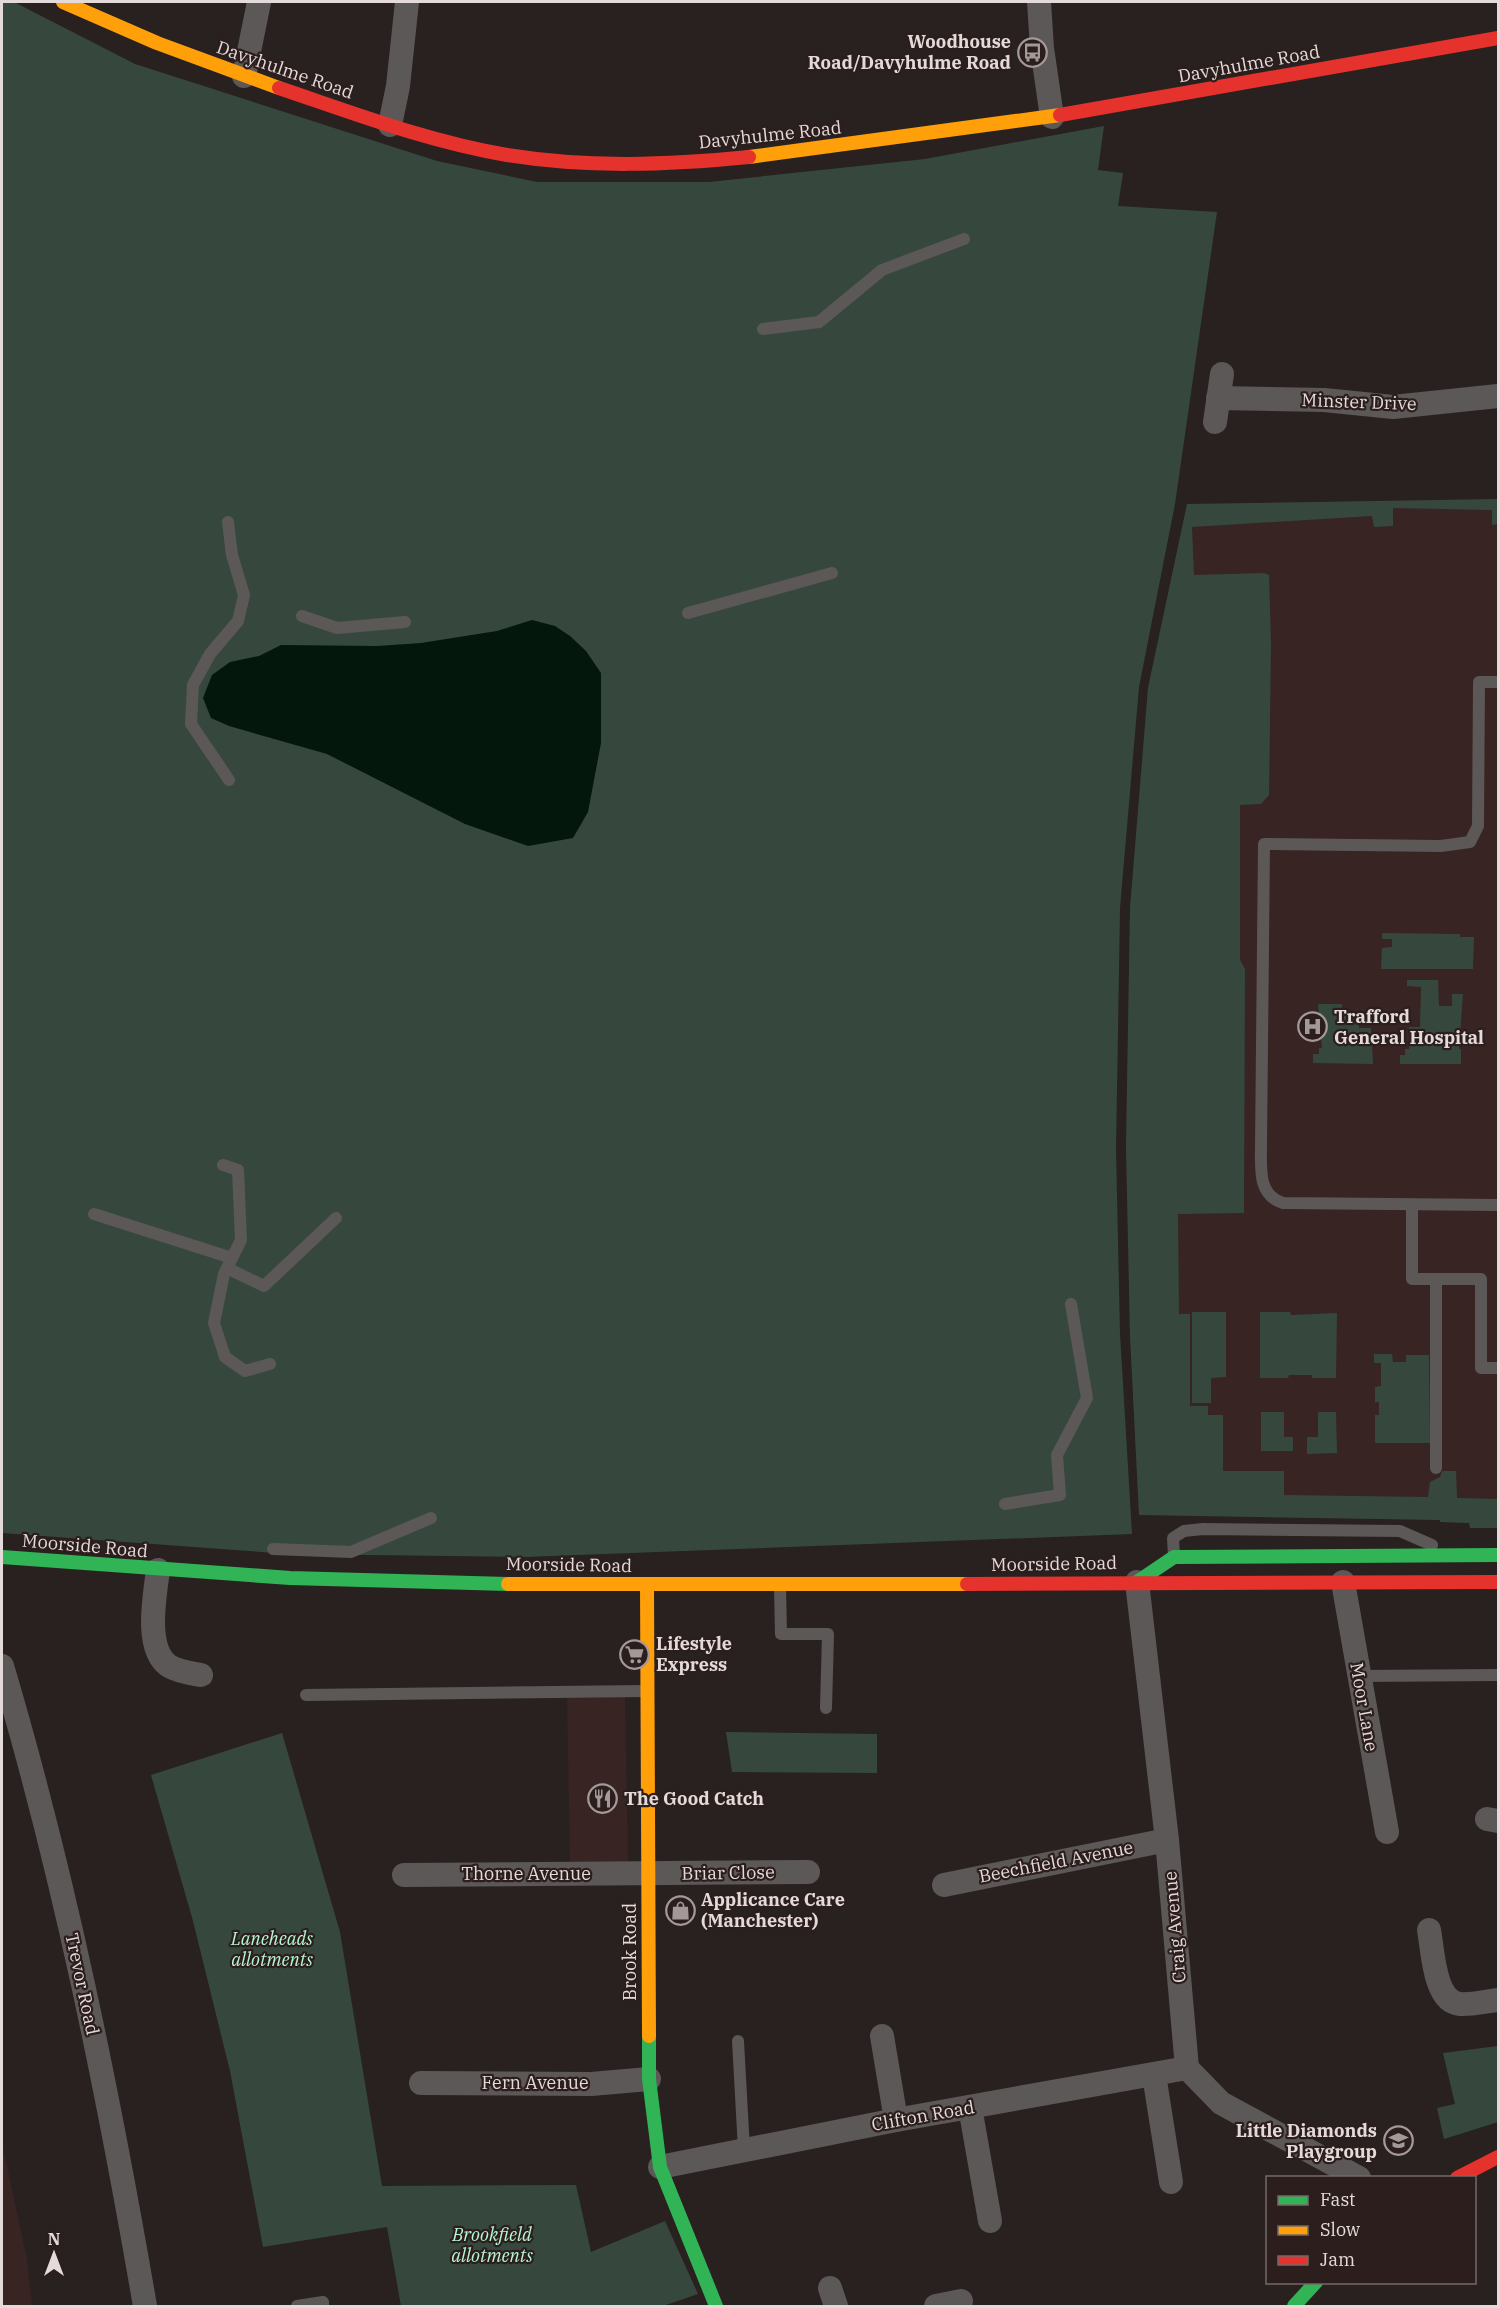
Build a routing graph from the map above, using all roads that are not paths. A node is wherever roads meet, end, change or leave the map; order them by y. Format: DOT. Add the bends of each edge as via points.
graph roads {
  1 [pos="63,2"];
  2 [pos="259,2"];
  3 [pos="407,2"];
  4 [pos="1039,2"];
  5 [pos="1498,39"];
  6 [pos="244,76"];
  7 [pos="1052,117"];
  8 [pos="390,125"];
  9 [pos="964,239"];
  10 [pos="763,328"];
  11 [pos="1498,396"];
  12 [pos="1215,422"];
  13 [pos="228,522"];
  14 [pos="832,573"];
  15 [pos="688,613"];
  16 [pos="302,616"];
  17 [pos="405,622"];
  18 [pos="1498,682"];
  19 [pos="229,780"];
  20 [pos="223,1165"];
  21 [pos="1412,1205"];
  22 [pos="1498,1205"];
  23 [pos="94,1214"];
  24 [pos="336,1218"];
  25 [pos="229,1263"];
  26 [pos="1436,1279"];
  27 [pos="1071,1304"];
  28 [pos="270,1364"];
  29 [pos="1498,1368"];
  30 [pos="1436,1468"];
  31 [pos="1005,1504"];
  32 [pos="431,1518"];
  33 [pos="273,1550"];
  34 [pos="1455,1555"];
  35 [pos="1498,1555"];
  36 [pos="1341,1556"];
  37 [pos="2,1557"];
  38 [pos="1174,1557"];
  39 [pos="158,1570"];
  40 [pos="1137,1582"];
  41 [pos="1343,1582"];
  42 [pos="1498,1582"];
  43 [pos="647,1585"];
  44 [pos="780,1585"];
  45 [pos="2,1666"];
  46 [pos="201,1675"];
  47 [pos="1498,1675"];
  48 [pos="1358,1676"];
  49 [pos="647,1691"];
  50 [pos="306,1695"];
  51 [pos="826,1708"];
  52 [pos="1387,1832"];
  53 [pos="1167,1840"];
  54 [pos="807,1872"];
  55 [pos="648,1874"];
  56 [pos="404,1875"];
  57 [pos="944,1885"];
  58 [pos="1429,1930"];
  59 [pos="1498,2000"];
  60 [pos="882,2036"];
  61 [pos="738,2041"];
  62 [pos="1187,2068"];
  63 [pos="1154,2075"];
  64 [pos="649,2079"];
  65 [pos="421,2083"];
  66 [pos="970,2107"];
  67 [pos="896,2120"];
  68 [pos="744,2150"];
  69 [pos="1498,2157"];
  70 [pos="660,2167"];
  71 [pos="1355,2176"];
  72 [pos="1461,2176"];
  73 [pos="1171,2182"];
  74 [pos="990,2221"];
  75 [pos="1315,2284"];
  76 [pos="961,2301"];
  77 [pos="145,2307"];
  78 [pos="297,2307"];
  79 [pos="323,2307"];
  80 [pos="716,2307"];
  81 [pos="936,2307"];
  82 [pos="1294,2307"];
  1 -- 6 [label="street, Davyhulme Road"];
  2 -- 6 [label="street"];
  3 -- 8 [label="street"];
  4 -- 7 [label="street"];
  5 -- 7 [label="street, Davyhulme Road"];
  6 -- 8 [label="street, Davyhulme Road"];
  7 -- 8 [label="street, Davyhulme Road" via="857,144 629,164 531,159"];
  9 -- 10 [label="lane" via="882,270 819,322"];
  11 -- 12 [label="street, Minster Drive" via="1393,407 1220,386"];
  13 -- 19 [label="lane" via="232,555 244,595 238,621 210,654 193,685 191,724"];
  14 -- 15 [label="lane"];
  16 -- 17 [label="lane" via="337,628"];
  18 -- 21 [label="lane" via="1479,682 1478,826 1470,842 1442,846 1264,844 1264,1186 1269,1195 1283,1203"];
  20 -- 25 [label="lane" via="238,1170 242,1240"];
  21 -- 22 [label="lane"];
  21 -- 26 [label="lane" via="1412,1279"];
  23 -- 25 [label="lane"];
  24 -- 25 [label="lane" via="264,1286"];
  25 -- 28 [label="lane" via="214,1323 225,1357 245,1371"];
  26 -- 29 [label="lane" via="1481,1279 1481,1368"];
  26 -- 30 [label="lane"];
  27 -- 31 [label="lane" via="1087,1398 1057,1455 1060,1495"];
  32 -- 33 [label="lane" via="351,1552"];
  34 -- 35 [label="street"];
  34 -- 36 [label="street"];
  34 -- 38 [label="lane" via="1400,1531 1203,1529 1184,1531 1173,1538"];
  36 -- 38 [label="street"];
  36 -- 41 [label="street"];
  37 -- 39 [label="street, Moorside Road"];
  38 -- 40 [label="street, Moorside Road"];
  39 -- 43 [label="street, Moorside Road" via="334,1580"];
  39 -- 46 [label="street" via="152,1626 159,1650 167,1664"];
  40 -- 41 [label="street, Moorside Road"];
  40 -- 44 [label="street, Moorside Road"];
  40 -- 53 [label="street, Craig Avenue"];
  41 -- 42 [label="street, Moorside Road"];
  41 -- 48 [label="street, Moor Lane"];
  43 -- 44 [label="street, Moorside Road"];
  43 -- 49 [label="street, Brook Road"];
  44 -- 51 [label="lane" via="781,1634 828,1634"];
  45 -- 77 [label="street, Trevor Road" via="67,1908"];
  47 -- 48 [label="lane"];
  48 -- 52 [label="street, Moor Lane"];
  49 -- 50 [label="lane"];
  49 -- 55 [label="street, Brook Road"];
  53 -- 57 [label="street, Beechfield Avenue"];
  53 -- 62 [label="street, Craig Avenue"];
  54 -- 55 [label="street, Briar Close"];
  55 -- 56 [label="street, Thorne Avenue"];
  55 -- 64 [label="street, Brook Road"];
  58 -- 59 [label="street" via="1439,1988 1448,2000 1459,2005"];
  60 -- 67 [label="street"];
  61 -- 68 [label="lane"];
  62 -- 63 [label="street, Clifton Road"];
  62 -- 71 [label="street" via="1221,2103"];
  63 -- 66 [label="street, Clifton Road"];
  63 -- 73 [label="street"];
  64 -- 65 [label="street, Fern Avenue" via="591,2084"];
  64 -- 70 [label="street, Brook Road"];
  66 -- 67 [label="street, Clifton Road"];
  66 -- 74 [label="street"];
  67 -- 68 [label="street, Clifton Road"];
  68 -- 70 [label="street, Clifton Road"];
  69 -- 72 [label="street"];
  70 -- 80 [label="street, Brook Road"];
  75 -- 82 [label="street"];
  76 -- 81 [label="street"];
  78 -- 79 [label="lane" via="322,2302"];
}
